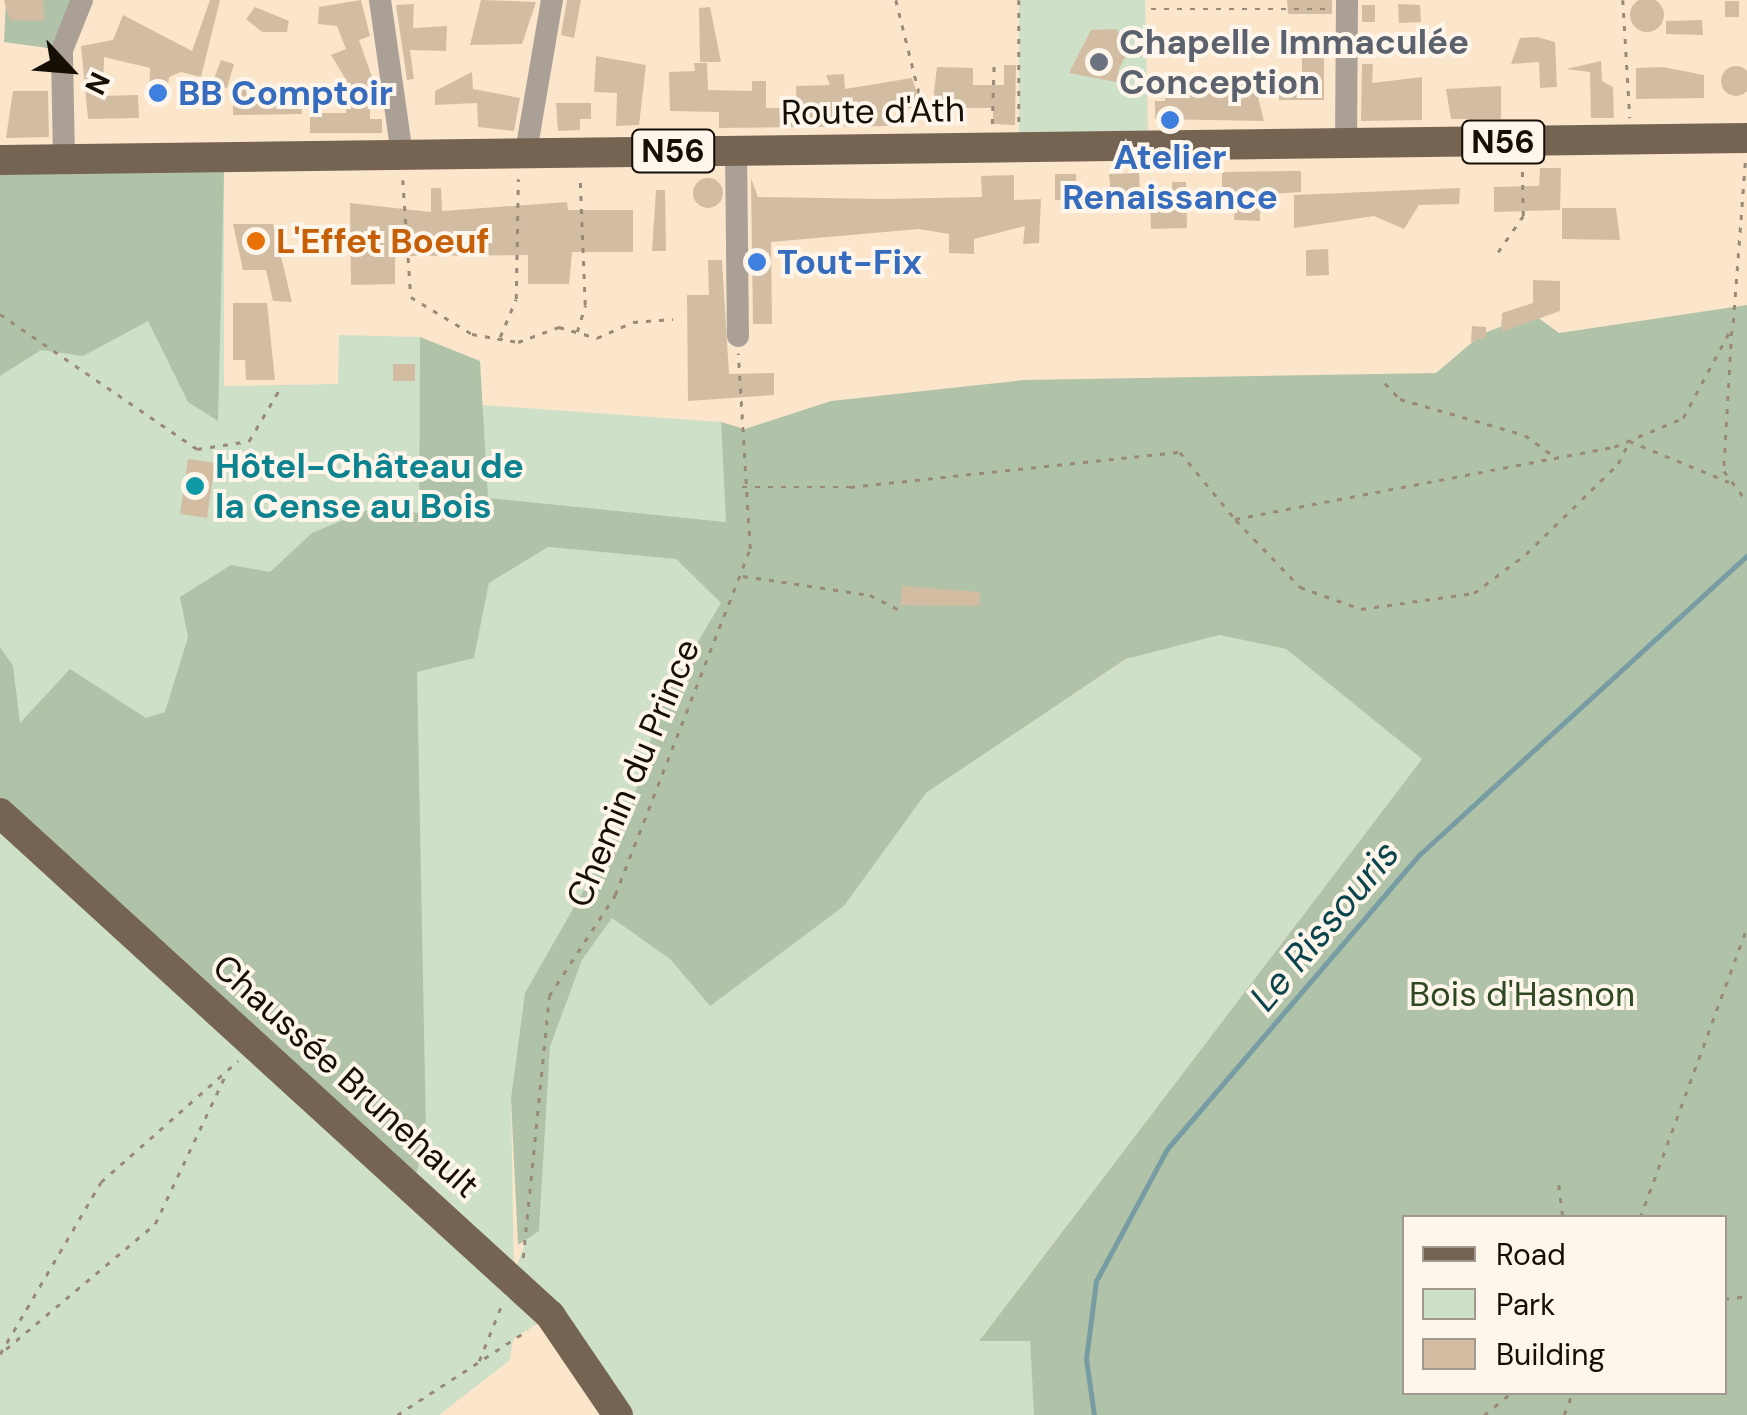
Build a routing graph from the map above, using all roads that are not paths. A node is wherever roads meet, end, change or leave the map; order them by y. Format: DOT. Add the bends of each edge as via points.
graph roads {
  1 [pos="82,0"];
  2 [pos="380,0"];
  3 [pos="552,0"];
  4 [pos="1347,5"];
  5 [pos="1747,138"];
  6 [pos="1346,144"];
  7 [pos="736,150"];
  8 [pos="522,152"];
  9 [pos="402,154"];
  10 [pos="0,160"];
  11 [pos="64,160"];
  12 [pos="738,336"];
  13 [pos="0,813"];
  14 [pos="618,1415"];
  1 -- 11 [label="street" via="62,50"];
  2 -- 9 [label="street"];
  3 -- 8 [label="street"];
  4 -- 6 [label="street"];
  5 -- 6 [label="main road, Route d'Ath / N56"];
  6 -- 7 [label="main road, Route d'Ath / N56"];
  7 -- 8 [label="main road, Route d'Ath / N56"];
  7 -- 12 [label="street"];
  8 -- 9 [label="main road, Route d'Ath / N56"];
  9 -- 11 [label="main road, Route d'Ath / N56"];
  10 -- 11 [label="main road, Route d'Ath / N56"];
  13 -- 14 [label="main road, Chaussée Brunehault" via="550,1315"];
}
